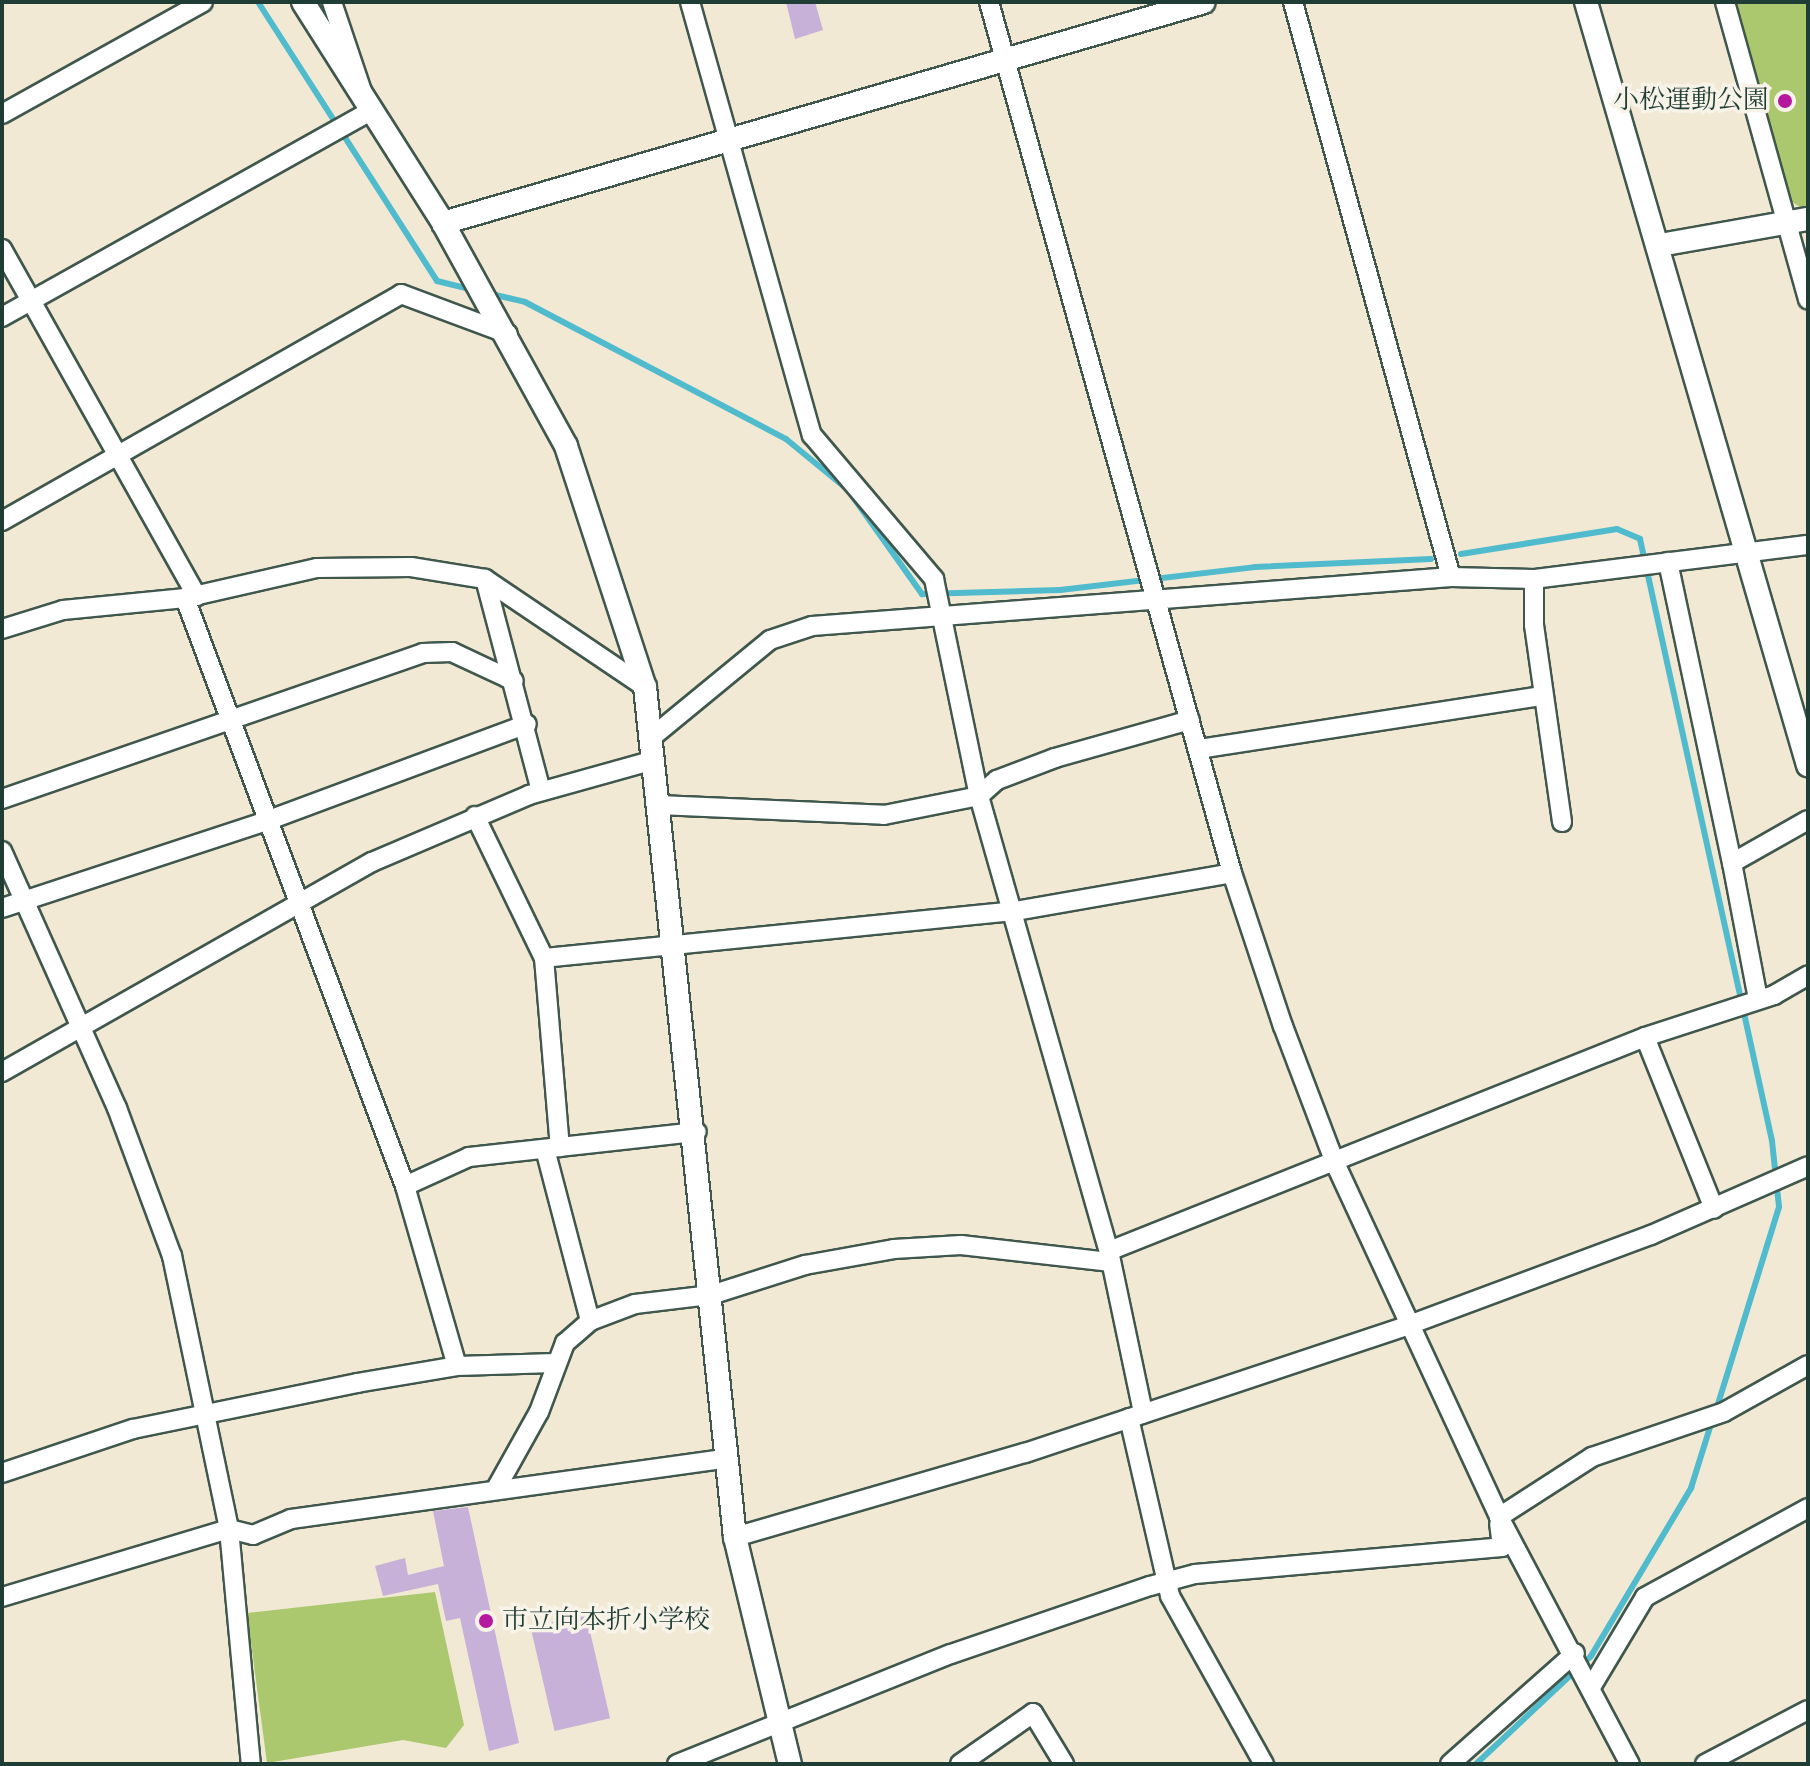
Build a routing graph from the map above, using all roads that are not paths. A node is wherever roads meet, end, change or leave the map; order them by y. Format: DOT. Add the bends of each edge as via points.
graph roads {
  1 [pos="203,2"];
  2 [pos="303,2"];
  3 [pos="332,2"];
  4 [pos="690,2"];
  5 [pos="989,2"];
  6 [pos="1204,2"];
  7 [pos="1293,2"];
  8 [pos="1586,2"];
  9 [pos="1725,2"];
  10 [pos="1156,8"];
  11 [pos="1005,59"];
  12 [pos="2,114"];
  13 [pos="362,116"];
  14 [pos="727,136"];
  15 [pos="1797,222"];
  16 [pos="443,223"];
  17 [pos="1660,245"];
  18 [pos="2,249"];
  19 [pos="1808,300"];
  20 [pos="30,301"];
  21 [pos="2,317"];
  22 [pos="509,335"];
  23 [pos="116,456"];
  24 [pos="2,521"];
  25 [pos="1808,545"];
  26 [pos="1749,552"];
  27 [pos="1664,562"];
  28 [pos="1451,577"];
  29 [pos="485,579"];
  30 [pos="1534,579"];
  31 [pos="1155,596"];
  32 [pos="191,597"];
  33 [pos="938,610"];
  34 [pos="2,629"];
  35 [pos="514,681"];
  36 [pos="645,687"];
  37 [pos="1543,696"];
  38 [pos="232,719"];
  39 [pos="1190,720"];
  40 [pos="527,724"];
  41 [pos="652,737"];
  42 [pos="1199,749"];
  43 [pos="651,761"];
  44 [pos="1808,765"];
  45 [pos="541,791"];
  46 [pos="979,796"];
  47 [pos="2,799"];
  48 [pos="659,805"];
  49 [pos="475,816"];
  50 [pos="269,820"];
  51 [pos="1808,820"];
  52 [pos="1562,822"];
  53 [pos="2,851"];
  54 [pos="1732,863"];
  55 [pos="1232,873"];
  56 [pos="23,900"];
  57 [pos="304,902"];
  58 [pos="2,908"];
  59 [pos="1015,911"];
  60 [pos="677,942"];
  61 [pos="544,958"];
  62 [pos="1807,977"];
  63 [pos="1748,1002"];
  64 [pos="78,1024"];
  65 [pos="1645,1037"];
  66 [pos="2,1072"];
  67 [pos="697,1132"];
  68 [pos="553,1148"];
  69 [pos="1335,1163"];
  70 [pos="1808,1166"];
  71 [pos="405,1186"];
  72 [pos="1714,1209"];
  73 [pos="1110,1256"];
  74 [pos="711,1295"];
  75 [pos="590,1321"];
  76 [pos="1409,1325"];
  77 [pos="555,1363"];
  78 [pos="1808,1365"];
  79 [pos="457,1366"];
  80 [pos="206,1414"];
  81 [pos="1136,1416"];
  82 [pos="724,1459"];
  83 [pos="2,1473"];
  84 [pos="497,1487"];
  85 [pos="1808,1508"];
  86 [pos="1499,1517"];
  87 [pos="229,1529"];
  88 [pos="735,1537"];
  89 [pos="1167,1581"];
  90 [pos="2,1597"];
  91 [pos="1576,1655"];
  92 [pos="1591,1680"];
  93 [pos="1808,1710"];
  94 [pos="778,1724"];
  95 [pos="251,1764"];
  96 [pos="677,1764"];
  97 [pos="790,1764"];
  98 [pos="960,1764"];
  99 [pos="1064,1764"];
  100 [pos="1264,1764"];
  101 [pos="1450,1764"];
  102 [pos="1630,1764"];
  103 [pos="1705,1764"];
  1 -- 12 [label="street"];
  2 -- 13 [label="street"];
  3 -- 13 [label="street"];
  4 -- 14 [label="street"];
  5 -- 11 [label="street"];
  6 -- 10 [label="street"];
  7 -- 28 [label="street"];
  8 -- 17 [label="street"];
  9 -- 15 [label="street"];
  10 -- 11 [label="street"];
  11 -- 14 [label="street"];
  11 -- 31 [label="street"];
  13 -- 16 [label="street"];
  13 -- 20 [label="street"];
  14 -- 16 [label="street"];
  14 -- 33 [label="street" via="812,435 934,579"];
  15 -- 17 [label="street"];
  15 -- 19 [label="street"];
  16 -- 22 [label="street"];
  17 -- 26 [label="street"];
  18 -- 20 [label="street"];
  20 -- 21 [label="street"];
  20 -- 23 [label="street"];
  22 -- 23 [label="street" via="401,294"];
  22 -- 36 [label="street" via="566,446"];
  23 -- 24 [label="street"];
  23 -- 32 [label="street"];
  25 -- 26 [label="street"];
  26 -- 27 [label="street"];
  26 -- 44 [label="street"];
  27 -- 30 [label="street"];
  27 -- 54 [label="street"];
  28 -- 30 [label="street"];
  28 -- 31 [label="street"];
  29 -- 32 [label="street" via="411,567 317,568"];
  29 -- 35 [label="street"];
  29 -- 36 [label="street"];
  30 -- 37 [label="street"];
  31 -- 33 [label="street"];
  31 -- 39 [label="street"];
  32 -- 34 [label="street" via="63,610"];
  32 -- 38 [label="street"];
  33 -- 41 [label="street" via="812,626 770,640"];
  33 -- 46 [label="street"];
  35 -- 38 [label="street" via="452,652 423,653"];
  35 -- 40 [label="street"];
  36 -- 41 [label="street"];
  37 -- 42 [label="street"];
  37 -- 52 [label="street"];
  38 -- 47 [label="street"];
  38 -- 50 [label="street"];
  39 -- 42 [label="street"];
  39 -- 46 [label="street" via="1055,758 997,780"];
  40 -- 45 [label="street"];
  40 -- 50 [label="street"];
  41 -- 43 [label="street"];
  42 -- 55 [label="street"];
  43 -- 45 [label="street"];
  43 -- 48 [label="street"];
  45 -- 49 [label="street"];
  46 -- 48 [label="street" via="884,815"];
  46 -- 59 [label="street"];
  48 -- 60 [label="street"];
  49 -- 57 [label="street"];
  49 -- 61 [label="street"];
  50 -- 56 [label="street"];
  50 -- 57 [label="street"];
  51 -- 54 [label="street"];
  53 -- 56 [label="street"];
  54 -- 63 [label="street"];
  55 -- 59 [label="street"];
  55 -- 69 [label="street"];
  56 -- 58 [label="street"];
  56 -- 64 [label="street"];
  57 -- 64 [label="street"];
  57 -- 71 [label="street"];
  59 -- 60 [label="street"];
  59 -- 73 [label="street"];
  60 -- 61 [label="street"];
  60 -- 67 [label="street"];
  61 -- 68 [label="street"];
  62 -- 63 [label="street"];
  63 -- 65 [label="street"];
  64 -- 66 [label="street"];
  64 -- 80 [label="street" via="172,1256"];
  65 -- 69 [label="street"];
  65 -- 72 [label="street"];
  67 -- 68 [label="street"];
  67 -- 74 [label="street"];
  68 -- 71 [label="street" via="469,1157"];
  68 -- 75 [label="street"];
  69 -- 73 [label="street"];
  69 -- 76 [label="street"];
  70 -- 72 [label="street"];
  71 -- 79 [label="street"];
  72 -- 76 [label="street"];
  73 -- 74 [label="street" via="961,1245 894,1249 805,1265"];
  73 -- 81 [label="street"];
  74 -- 75 [label="street" via="635,1304"];
  74 -- 82 [label="street"];
  75 -- 77 [label="street"];
  76 -- 81 [label="street"];
  76 -- 86 [label="street"];
  77 -- 79 [label="street"];
  77 -- 84 [label="street" via="539,1412"];
  78 -- 86 [label="street" via="1724,1412 1592,1457"];
  79 -- 80 [label="street"];
  80 -- 83 [label="street" via="133,1429"];
  80 -- 87 [label="street"];
  81 -- 88 [label="street"];
  81 -- 89 [label="street"];
  82 -- 84 [label="street"];
  82 -- 88 [label="street"];
  84 -- 87 [label="street" via="291,1519 253,1535"];
  85 -- 92 [label="street" via="1645,1597"];
  86 -- 89 [label="street" via="1502,1547"];
  86 -- 91 [label="street"];
  87 -- 90 [label="street"];
  87 -- 95 [label="street"];
  88 -- 94 [label="street"];
  89 -- 94 [label="street" via="951,1654"];
  89 -- 100 [label="street" via="1184,1630"];
  91 -- 92 [label="street"];
  91 -- 101 [label="street"];
  92 -- 102 [label="street"];
  93 -- 103 [label="street"];
  94 -- 96 [label="street"];
  94 -- 97 [label="street"];
  98 -- 99 [label="street" via="1033,1713"];
}
